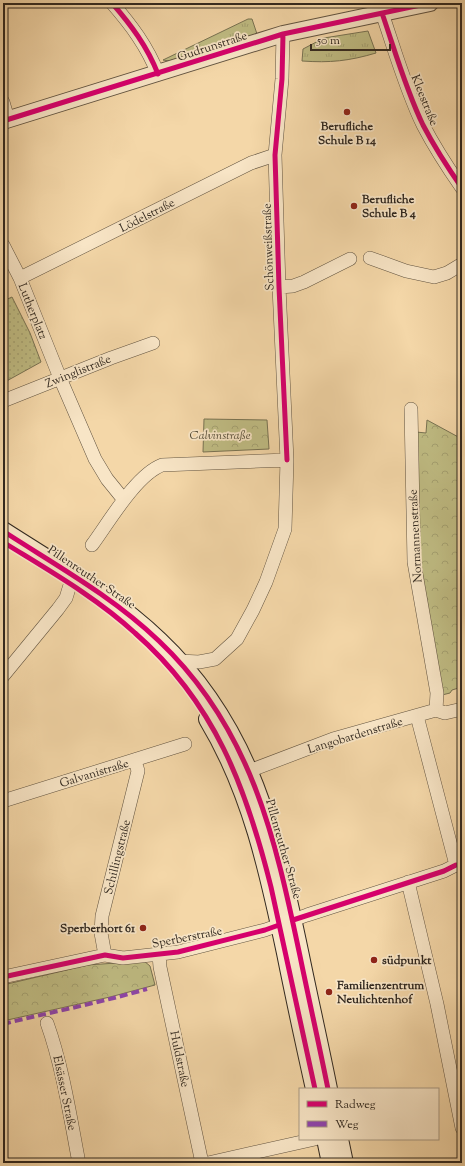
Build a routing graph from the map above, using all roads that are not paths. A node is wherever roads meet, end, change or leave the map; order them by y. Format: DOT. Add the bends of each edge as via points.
graph roads {
  1 [pos="112,3"];
  2 [pos="430,3"];
  3 [pos="382,13"];
  4 [pos="283,34"];
  5 [pos="158,74"];
  6 [pos="3,102"];
  7 [pos="6,120"];
  8 [pos="275,155"];
  9 [pos="462,188"];
  10 [pos="3,245"];
  11 [pos="370,258"];
  12 [pos="350,259"];
  13 [pos="462,264"];
  14 [pos="20,278"];
  15 [pos="279,287"];
  16 [pos="153,342"];
  17 [pos="60,378"];
  18 [pos="3,401"];
  19 [pos="411,409"];
  20 [pos="286,460"];
  21 [pos="124,500"];
  22 [pos="3,531"];
  23 [pos="3,542"];
  24 [pos="92,545"];
  25 [pos="70,585"];
  26 [pos="179,661"];
  27 [pos="3,676"];
  28 [pos="462,709"];
  29 [pos="436,710"];
  30 [pos="417,716"];
  31 [pos="185,744"];
  32 [pos="135,760"];
  33 [pos="249,770"];
  34 [pos="3,801"];
  35 [pos="408,882"];
  36 [pos="286,922"];
  37 [pos="105,955"];
  38 [pos="158,955"];
  39 [pos="3,977"];
  40 [pos="46,1023"];
  41 [pos="315,1088"];
  42 [pos="328,1088"];
  43 [pos="462,1128"];
  44 [pos="312,1140"];
  45 [pos="326,1140"];
  46 [pos="339,1140"];
  47 [pos="79,1163"];
  48 [pos="202,1163"];
  49 [pos="208,1163"];
  50 [pos="331,1163"];
  51 [pos="344,1163"];
  1 -- 5 [label="street" via="148,50"];
  2 -- 3 [label="street, Gudrunstraße"];
  3 -- 4 [label="street, Gudrunstraße"];
  3 -- 9 [label="street, Kleestraße" via="423,125 438,154"];
  4 -- 5 [label="street, Gudrunstraße"];
  4 -- 8 [label="street, Schönweißstraße"];
  5 -- 7 [label="street, Gudrunstraße"];
  6 -- 7 [label="street"];
  8 -- 14 [label="street, Lödelstraße" via="251,163"];
  8 -- 15 [label="street, Schönweißstraße"];
  10 -- 14 [label="street, Lutherplatz"];
  11 -- 13 [label="street" via="406,271 434,277"];
  12 -- 15 [label="street" via="304,282"];
  14 -- 17 [label="street, Lutherplatz"];
  15 -- 20 [label="street, Schönweißstraße"];
  16 -- 17 [label="street, Zwinglistraße"];
  17 -- 18 [label="street, Zwinglistraße"];
  17 -- 21 [label="street" via="95,459"];
  19 -- 29 [label="street, Normannenstraße" via="414,562 437,693"];
  20 -- 21 [label="street" via="162,465 150,471"];
  20 -- 26 [label="street, Schönweißstraße" via="285,529 266,582 237,639 215,659 199,662"];
  21 -- 24 [label="street"];
  22 -- 26 [label="main road, Pillenreuther Straße" via="106,597 139,622"];
  23 -- 25 [label="main road, Pillenreuther Straße"];
  25 -- 27 [label="street" via="66,598 58,609"];
  25 -- 36 [label="main road, Pillenreuther Straße" via="104,607 145,641 181,681 210,722 232,764 245,797"];
  26 -- 33 [label="main road, Pillenreuther Straße" via="216,710 237,744"];
  28 -- 29 [label="street, Langobardenstraße" via="445,713"];
  29 -- 30 [label="street, Langobardenstraße"];
  30 -- 33 [label="street, Langobardenstraße" via="333,739"];
  30 -- 35 [label="street, Sperberstraße" via="456,865"];
  31 -- 32 [label="street, Galvanistraße"];
  32 -- 34 [label="street, Galvanistraße"];
  32 -- 37 [label="street, Schillingstraße" via="138,771 102,916 101,933"];
  33 -- 36 [label="main road, Pillenreuther Straße" via="271,834"];
  35 -- 36 [label="street, Sperberstraße"];
  35 -- 43 [label="street" via="437,1004"];
  36 -- 38 [label="street, Sperberstraße" via="259,932"];
  36 -- 41 [label="main road, Pillenreuther Straße"];
  36 -- 42 [label="main road, Pillenreuther Straße"];
  37 -- 38 [label="street, Sperberstraße" via="123,958"];
  37 -- 39 [label="street, Sperberstraße"];
  38 -- 48 [label="street, Huldstraße"];
  40 -- 47 [label="street, Elsässer Straße" via="55,1046"];
  44 -- 49 [label="street"];
  45 -- 50 [label="main road"];
  46 -- 51 [label="main road"];
}
